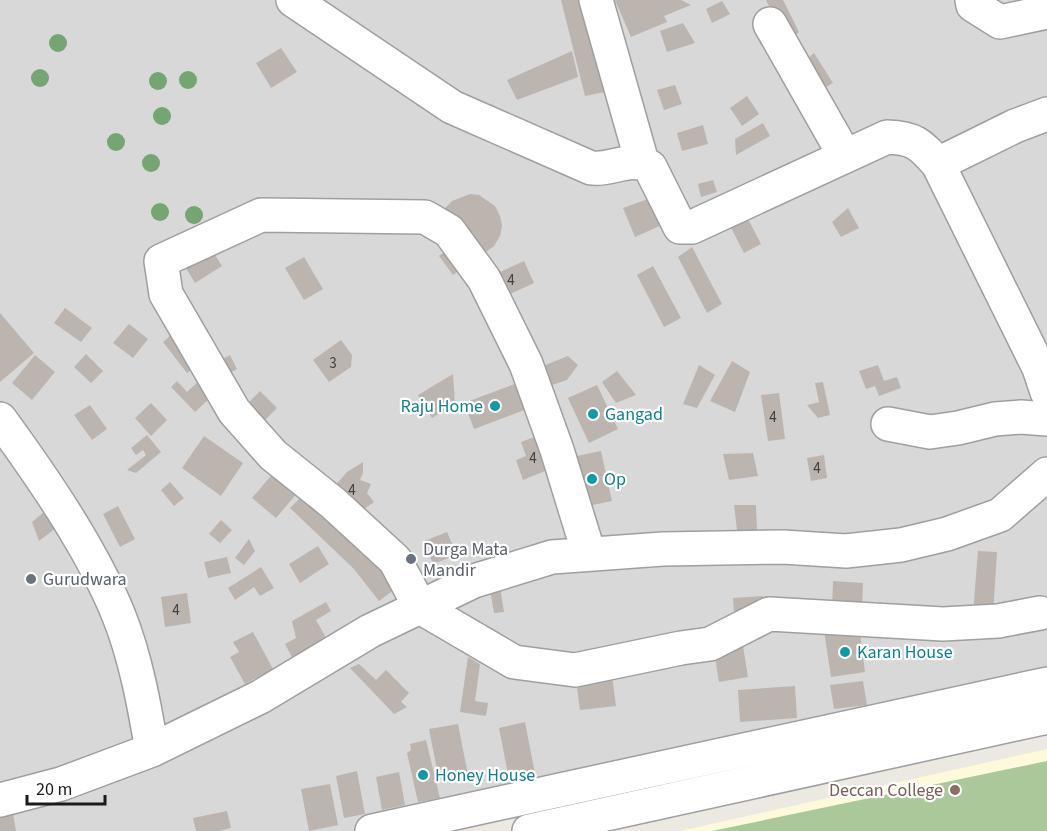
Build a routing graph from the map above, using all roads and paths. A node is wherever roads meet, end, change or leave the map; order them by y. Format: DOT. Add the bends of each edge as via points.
graph roads {
  1 [pos="293,0"];
  2 [pos="596,0"];
  3 [pos="972,0"];
  4 [pos="1047,12"];
  5 [pos="770,24"];
  6 [pos="1047,114"];
  7 [pos="845,156"];
  8 [pos="642,162"];
  9 [pos="938,164"];
  10 [pos="1047,392"];
  11 [pos="0,419"];
  12 [pos="1047,419"];
  13 [pos="888,424"];
  14 [pos="1047,474"];
  15 [pos="589,554"];
  16 [pos="420,607"];
  17 [pos="1040,613"];
  18 [pos="1047,684"];
  19 [pos="1047,717"];
  20 [pos="152,750"];
  21 [pos="0,800"];
  22 [pos="372,831"];
  23 [pos="529,831"];
  1 -- 8 [label="street" via="452,107 591,168 601,170 631,161"];
  2 -- 8 [label="street"];
  3 -- 4 [label="street" via="1000,22"];
  5 -- 7 [label="street"];
  6 -- 9 [label="street"];
  7 -- 8 [label="street" via="692,227 681,227 650,167"];
  7 -- 9 [label="street" via="887,137 906,138 921,146"];
  9 -- 10 [label="street" via="1039,368"];
  11 -- 20 [label="street" via="85,548 119,615 137,670"];
  12 -- 13 [label="street" via="994,418 930,432"];
  14 -- 15 [label="street" via="1000,515 901,545 846,551 759,547"];
  15 -- 16 [label="street" via="552,557 474,581"];
  15 -- 16 [label="street" via="525,364 484,279 449,231 425,217 261,215 161,261 166,294 234,411 273,455 395,560"];
  16 -- 17 [label="street" via="514,662 575,670 710,644 769,614 943,624 998,621"];
  16 -- 20 [label="street" via="370,631 260,697"];
  18 -- 22 [label="street"];
  19 -- 23 [label="street"];
  20 -- 21 [label="street" via="61,784"];
}
